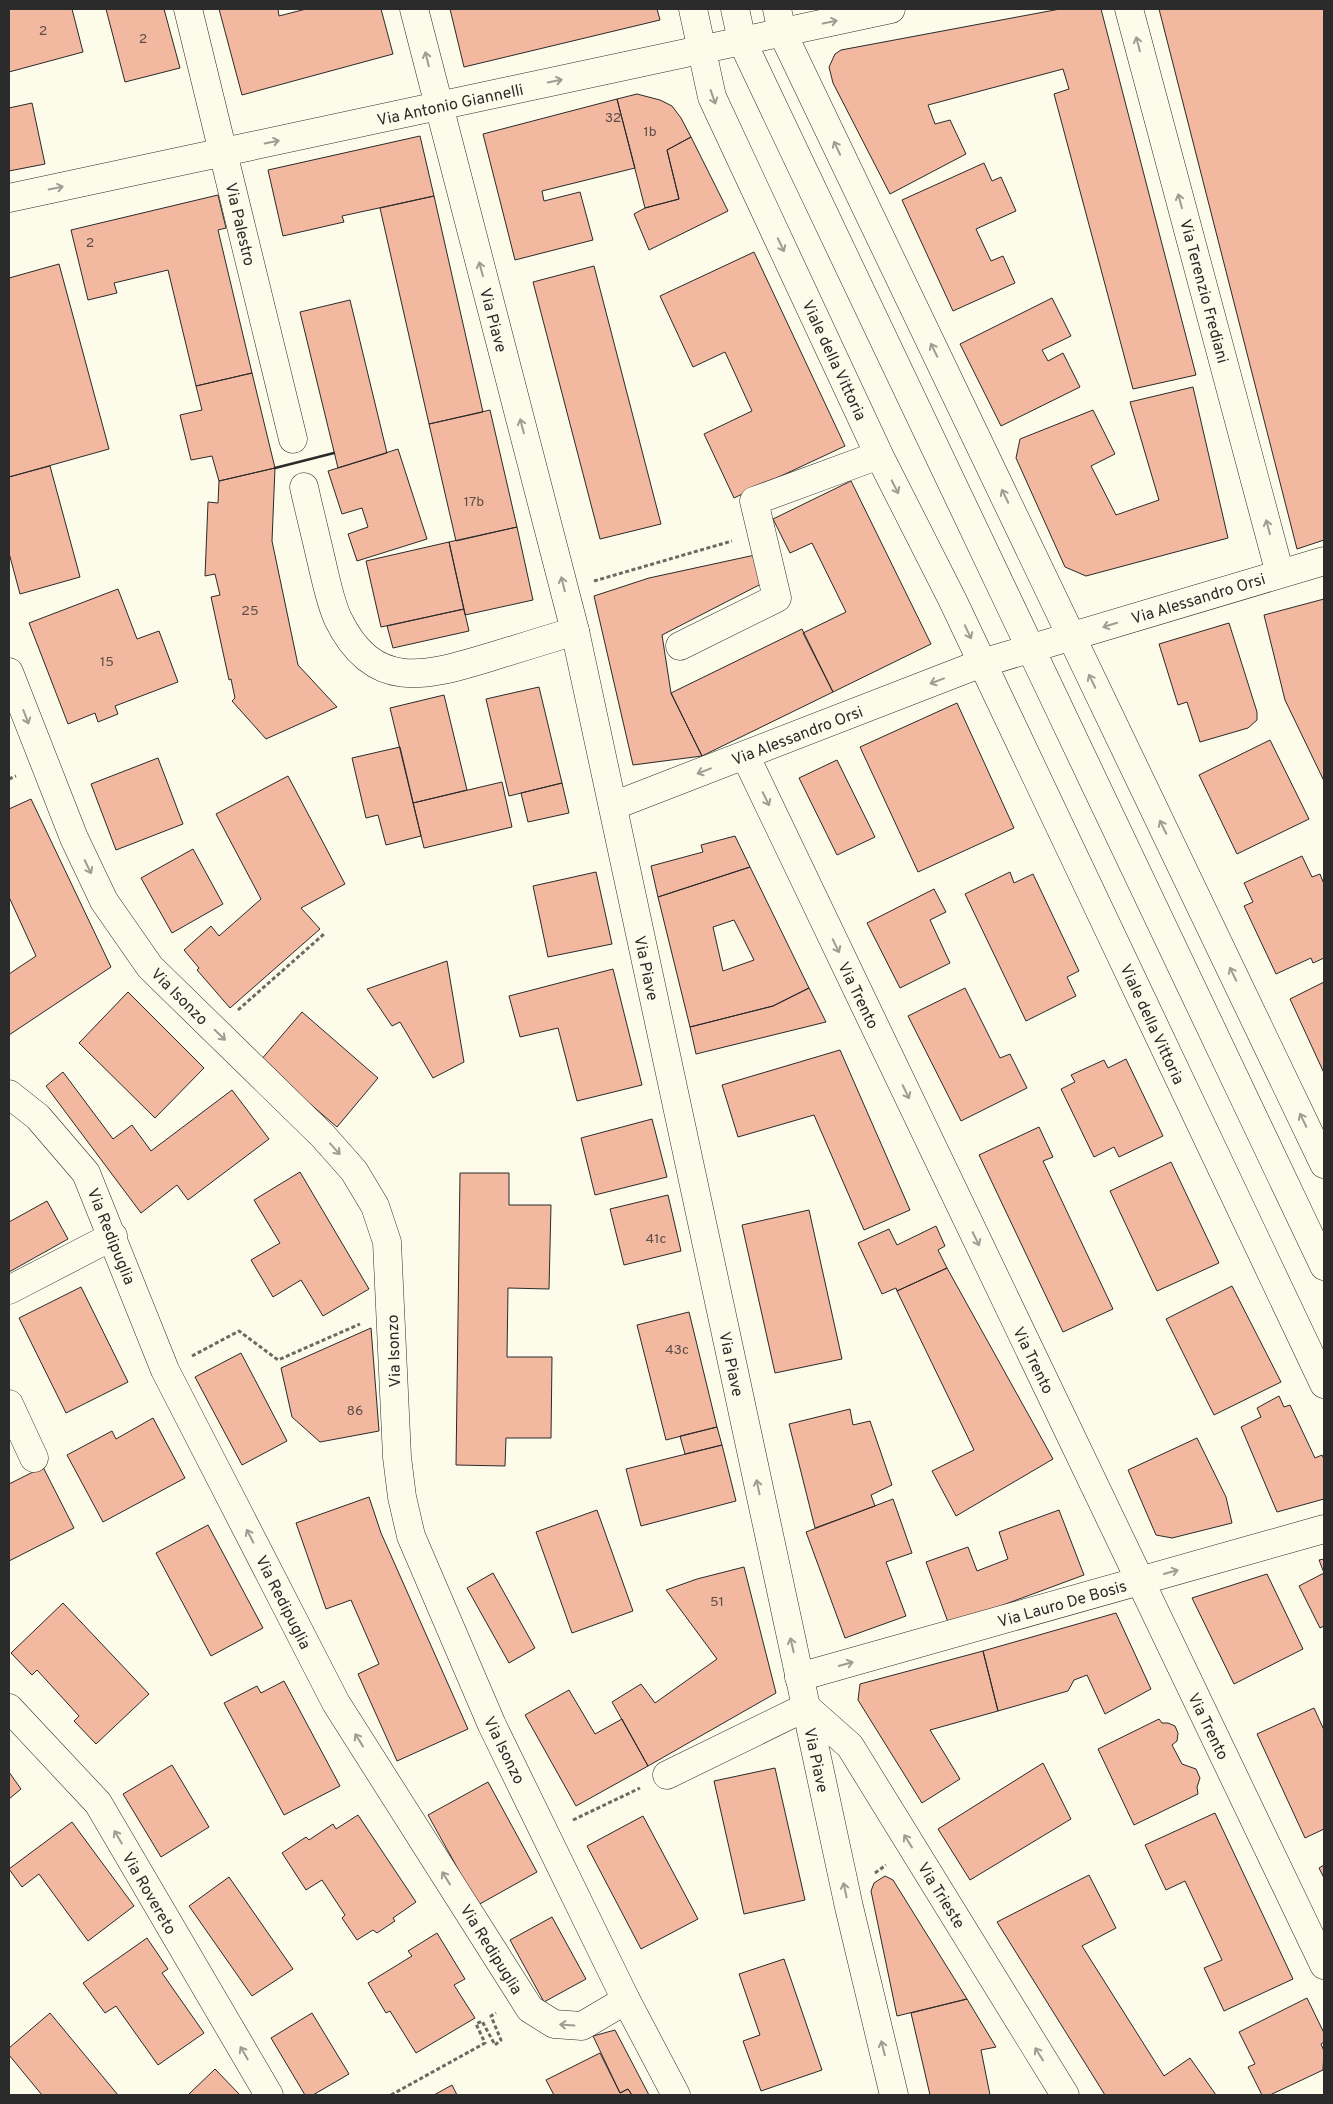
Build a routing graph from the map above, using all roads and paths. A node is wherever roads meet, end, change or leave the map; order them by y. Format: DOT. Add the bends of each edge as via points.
graph roads {
  1 [pos="188,9"];
  2 [pos="414,9"];
  3 [pos="693,9"];
  4 [pos="735,9"];
  5 [pos="891,9"];
  6 [pos="1129,9"];
  7 [pos="780,20"];
  8 [pos="742,41"];
  9 [pos="702,50"];
  10 [pos="439,106"];
  11 [pos="224,152"];
  12 [pos="9,198"];
  13 [pos="292,439"];
  14 [pos="879,455"];
  15 [pos="304,487"];
  16 [pos="761,533"];
  17 [pos="1324,561"];
  18 [pos="1280,574"];
  19 [pos="564,589"];
  20 [pos="575,631"];
  21 [pos="1072,637"];
  22 [pos="680,646"];
  23 [pos="1031,649"];
  24 [pos="982,663"];
  25 [pos="9,672"];
  26 [pos="745,755"];
  27 [pos="613,806"];
  28 [pos="324,934"];
  29 [pos="236,1012"];
  30 [pos="9,1094"];
  31 [pos="1324,1164"];
  32 [pos="112,1236"];
  33 [pos="1324,1266"];
  34 [pos="9,1290"];
  35 [pos="392,1310"];
  36 [pos="206,1348"];
  37 [pos="1324,1384"];
  38 [pos="9,1404"];
  39 [pos="34,1458"];
  40 [pos="1324,1529"];
  41 [pos="1140,1581"];
  42 [pos="799,1677"];
  43 [pos="806,1707"];
  44 [pos="9,1708"];
  45 [pos="667,1776"];
  46 [pos="572,1820"];
  47 [pos="1324,1965"];
  48 [pos="626,2000"];
  49 [pos="501,2020"];
  50 [pos="269,2095"];
  51 [pos="391,2095"];
  52 [pos="676,2095"];
  53 [pos="894,2095"];
  54 [pos="1065,2095"];
  1 -- 11 [label="street, Via Palestro"];
  10 -- 2 [label="street, Via Piave, one-way"];
  3 -- 9 [label="street, Viale della Vittoria"];
  4 -- 8 [label="street"];
  7 -- 5 [label="street, Via Antonio Giannelli, one-way"];
  18 -- 6 [label="street, Via Terenzio Frediani, one-way"];
  7 -- 8 [label="street, Via Antonio Giannelli"];
  21 -- 7 [label="street, one-way"];
  8 -- 9 [label="street, Via Antonio Giannelli"];
  8 -- 23 [label="street"];
  10 -- 9 [label="street, Via Antonio Giannelli, one-way"];
  9 -- 14 [label="street, Viale della Vittoria, one-way" via="712,97"];
  11 -- 10 [label="street, Via Antonio Giannelli, one-way"];
  19 -- 10 [label="street, Via Piave, one-way"];
  12 -- 11 [label="street, Via Antonio Giannelli, one-way"];
  11 -- 13 [label="street, Via Palestro"];
  14 -- 16 [label="street" via="754,502"];
  14 -- 24 [label="street, Viale della Vittoria, one-way"];
  15 -- 20 [label="street" via="337,618 351,643 367,660 407,674 427,673"];
  16 -- 19 [label="path"];
  16 -- 22 [label="street" via="777,598"];
  17 -- 18 [label="street, Via Alessandro Orsi"];
  18 -- 21 [label="street, Via Alessandro Orsi, one-way"];
  19 -- 20 [label="street, Via Piave"];
  20 -- 27 [label="street, Via Piave"];
  21 -- 23 [label="street"];
  31 -- 21 [label="street, one-way"];
  23 -- 24 [label="street"];
  23 -- 33 [label="street"];
  24 -- 26 [label="street, Via Alessandro Orsi, one-way"];
  24 -- 37 [label="street, Viale della Vittoria"];
  25 -- 35 [label="street, Via Isonzo, one-way" via="74,838 104,901 150,967 323,1136 354,1171 375,1206 387,1242"];
  26 -- 27 [label="street, Via Alessandro Orsi, one-way"];
  26 -- 41 [label="street, Via Trento, one-way"];
  42 -- 27 [label="street, Via Piave, one-way"];
  28 -- 29 [label="path"];
  30 -- 32 [label="street, Via Redipuglia" via="38,1117 86,1172"];
  32 -- 34 [label="street"];
  48 -- 32 [label="street, Via Redipuglia, one-way" via="582,2026 554,2024 530,2009 336,1703 165,1370"];
  35 -- 36 [label="path" via="278,1360 239,1331"];
  35 -- 48 [label="street, Via Isonzo" via="397,1457 411,1536 492,1725"];
  38 -- 39 [label="street"];
  41 -- 40 [label="street, Via Lauro De Bosis, one-way"];
  42 -- 41 [label="street, Via Lauro De Bosis, one-way"];
  41 -- 47 [label="street, Via Trento"];
  42 -- 43 [label="street, Via Piave"];
  43 -- 45 [label="street"];
  53 -- 43 [label="street, Via Piave, one-way"];
  54 -- 43 [label="street, Via Trieste, one-way" via="850,1746"];
  50 -- 44 [label="street, Via Rovereto, one-way" via="98,1803"];
  45 -- 46 [label="path"];
  48 -- 52 [label="street, Via Isonzo"];
  49 -- 51 [label="path" via="496,2012 491,2016 502,2040 495,2045 482,2021 476,2024 485,2043"];
}
